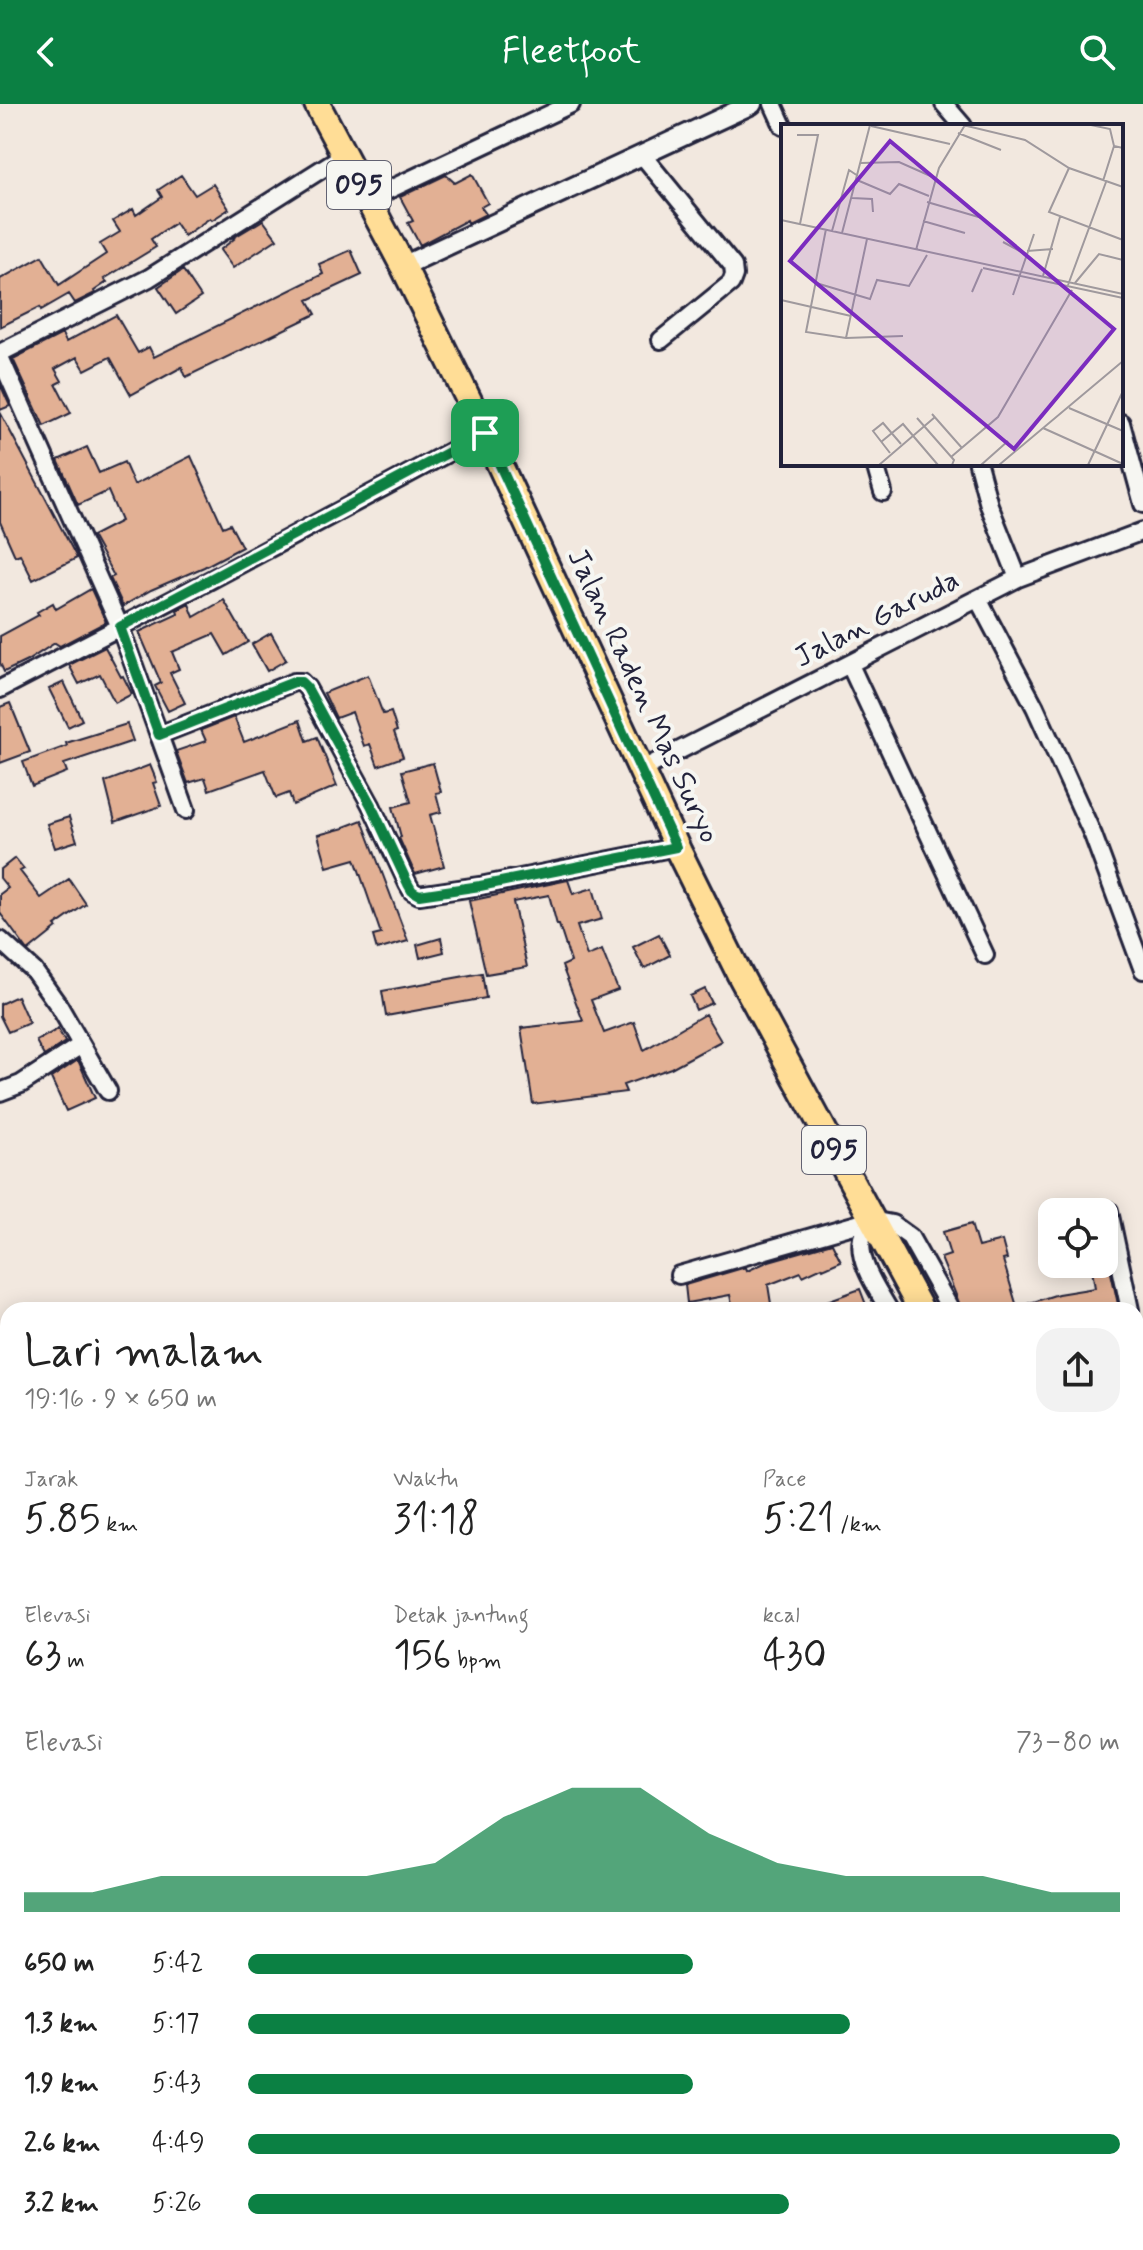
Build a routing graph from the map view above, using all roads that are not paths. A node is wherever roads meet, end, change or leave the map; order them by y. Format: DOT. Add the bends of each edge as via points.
graph roads {
  1 [pos="317,104"];
  2 [pos="571,104"];
  3 [pos="752,104"];
  4 [pos="773,104"];
  5 [pos="944,104"];
  6 [pos="782,124"];
  7 [pos="961,124"];
  8 [pos="344,155"];
  9 [pos="643,156"];
  10 [pos="367,200"];
  11 [pos="403,266"];
  12 [pos="661,340"];
  13 [pos="0,355"];
  14 [pos="1123,430"];
  15 [pos="485,433"];
  16 [pos="876,466"];
  17 [pos="979,466"];
  18 [pos="883,492"];
  19 [pos="1143,504"];
  20 [pos="1143,531"];
  21 [pos="1018,578"];
  22 [pos="978,599"];
  23 [pos="120,627"];
  24 [pos="850,665"];
  25 [pos="0,689"];
  26 [pos="159,735"];
  27 [pos="641,770"];
  28 [pos="186,810"];
  29 [pos="676,847"];
  30 [pos="0,940"];
  31 [pos="985,955"];
  32 [pos="1143,970"];
  33 [pos="81,1045"];
  34 [pos="108,1091"];
  35 [pos="0,1092"];
  36 [pos="871,1220"];
  37 [pos="1118,1253"];
  38 [pos="679,1275"];
  39 [pos="885,1302"];
  40 [pos="917,1302"];
  41 [pos="947,1302"];
  42 [pos="1128,1302"];
  1 -- 8 [label="main road, Jalan Raden Mas Suryo / 095"];
  2 -- 10 [label="street"];
  3 -- 9 [label="street"];
  4 -- 6 [label="street"];
  5 -- 7 [label="street"];
  8 -- 10 [label="main road, Jalan Raden Mas Suryo / 095"];
  8 -- 13 [label="street" via="149,278"];
  9 -- 11 [label="street"];
  9 -- 12 [label="street" via="733,266 734,275"];
  10 -- 11 [label="main road, Jalan Raden Mas Suryo / 095"];
  11 -- 15 [label="main road, Jalan Raden Mas Suryo / 095"];
  13 -- 23 [label="street"];
  14 -- 19 [label="street"];
  15 -- 23 [label="street"];
  15 -- 27 [label="main road, Jalan Raden Mas Suryo / 095"];
  16 -- 18 [label="street"];
  17 -- 21 [label="street"];
  20 -- 21 [label="street, Jalan Garuda"];
  21 -- 22 [label="street, Jalan Garuda"];
  22 -- 24 [label="street, Jalan Garuda"];
  22 -- 32 [label="street" via="1093,835"];
  23 -- 25 [label="street"];
  23 -- 26 [label="street"];
  24 -- 27 [label="street, Jalan Garuda"];
  24 -- 31 [label="street"];
  26 -- 28 [label="street"];
  26 -- 29 [label="street" via="301,682 371,805 408,884 419,895"];
  27 -- 29 [label="main road, Jalan Raden Mas Suryo / 095"];
  29 -- 36 [label="main road, Jalan Raden Mas Suryo / 095"];
  30 -- 33 [label="street" via="34,971"];
  33 -- 34 [label="street"];
  33 -- 35 [label="street"];
  36 -- 38 [label="street"];
  36 -- 39 [label="street" via="862,1248 865,1266"];
  36 -- 40 [label="main road, Jalan Raden Mas Suryo / 095"];
  36 -- 41 [label="street" via="892,1224 910,1237"];
  37 -- 42 [label="street"];
}
